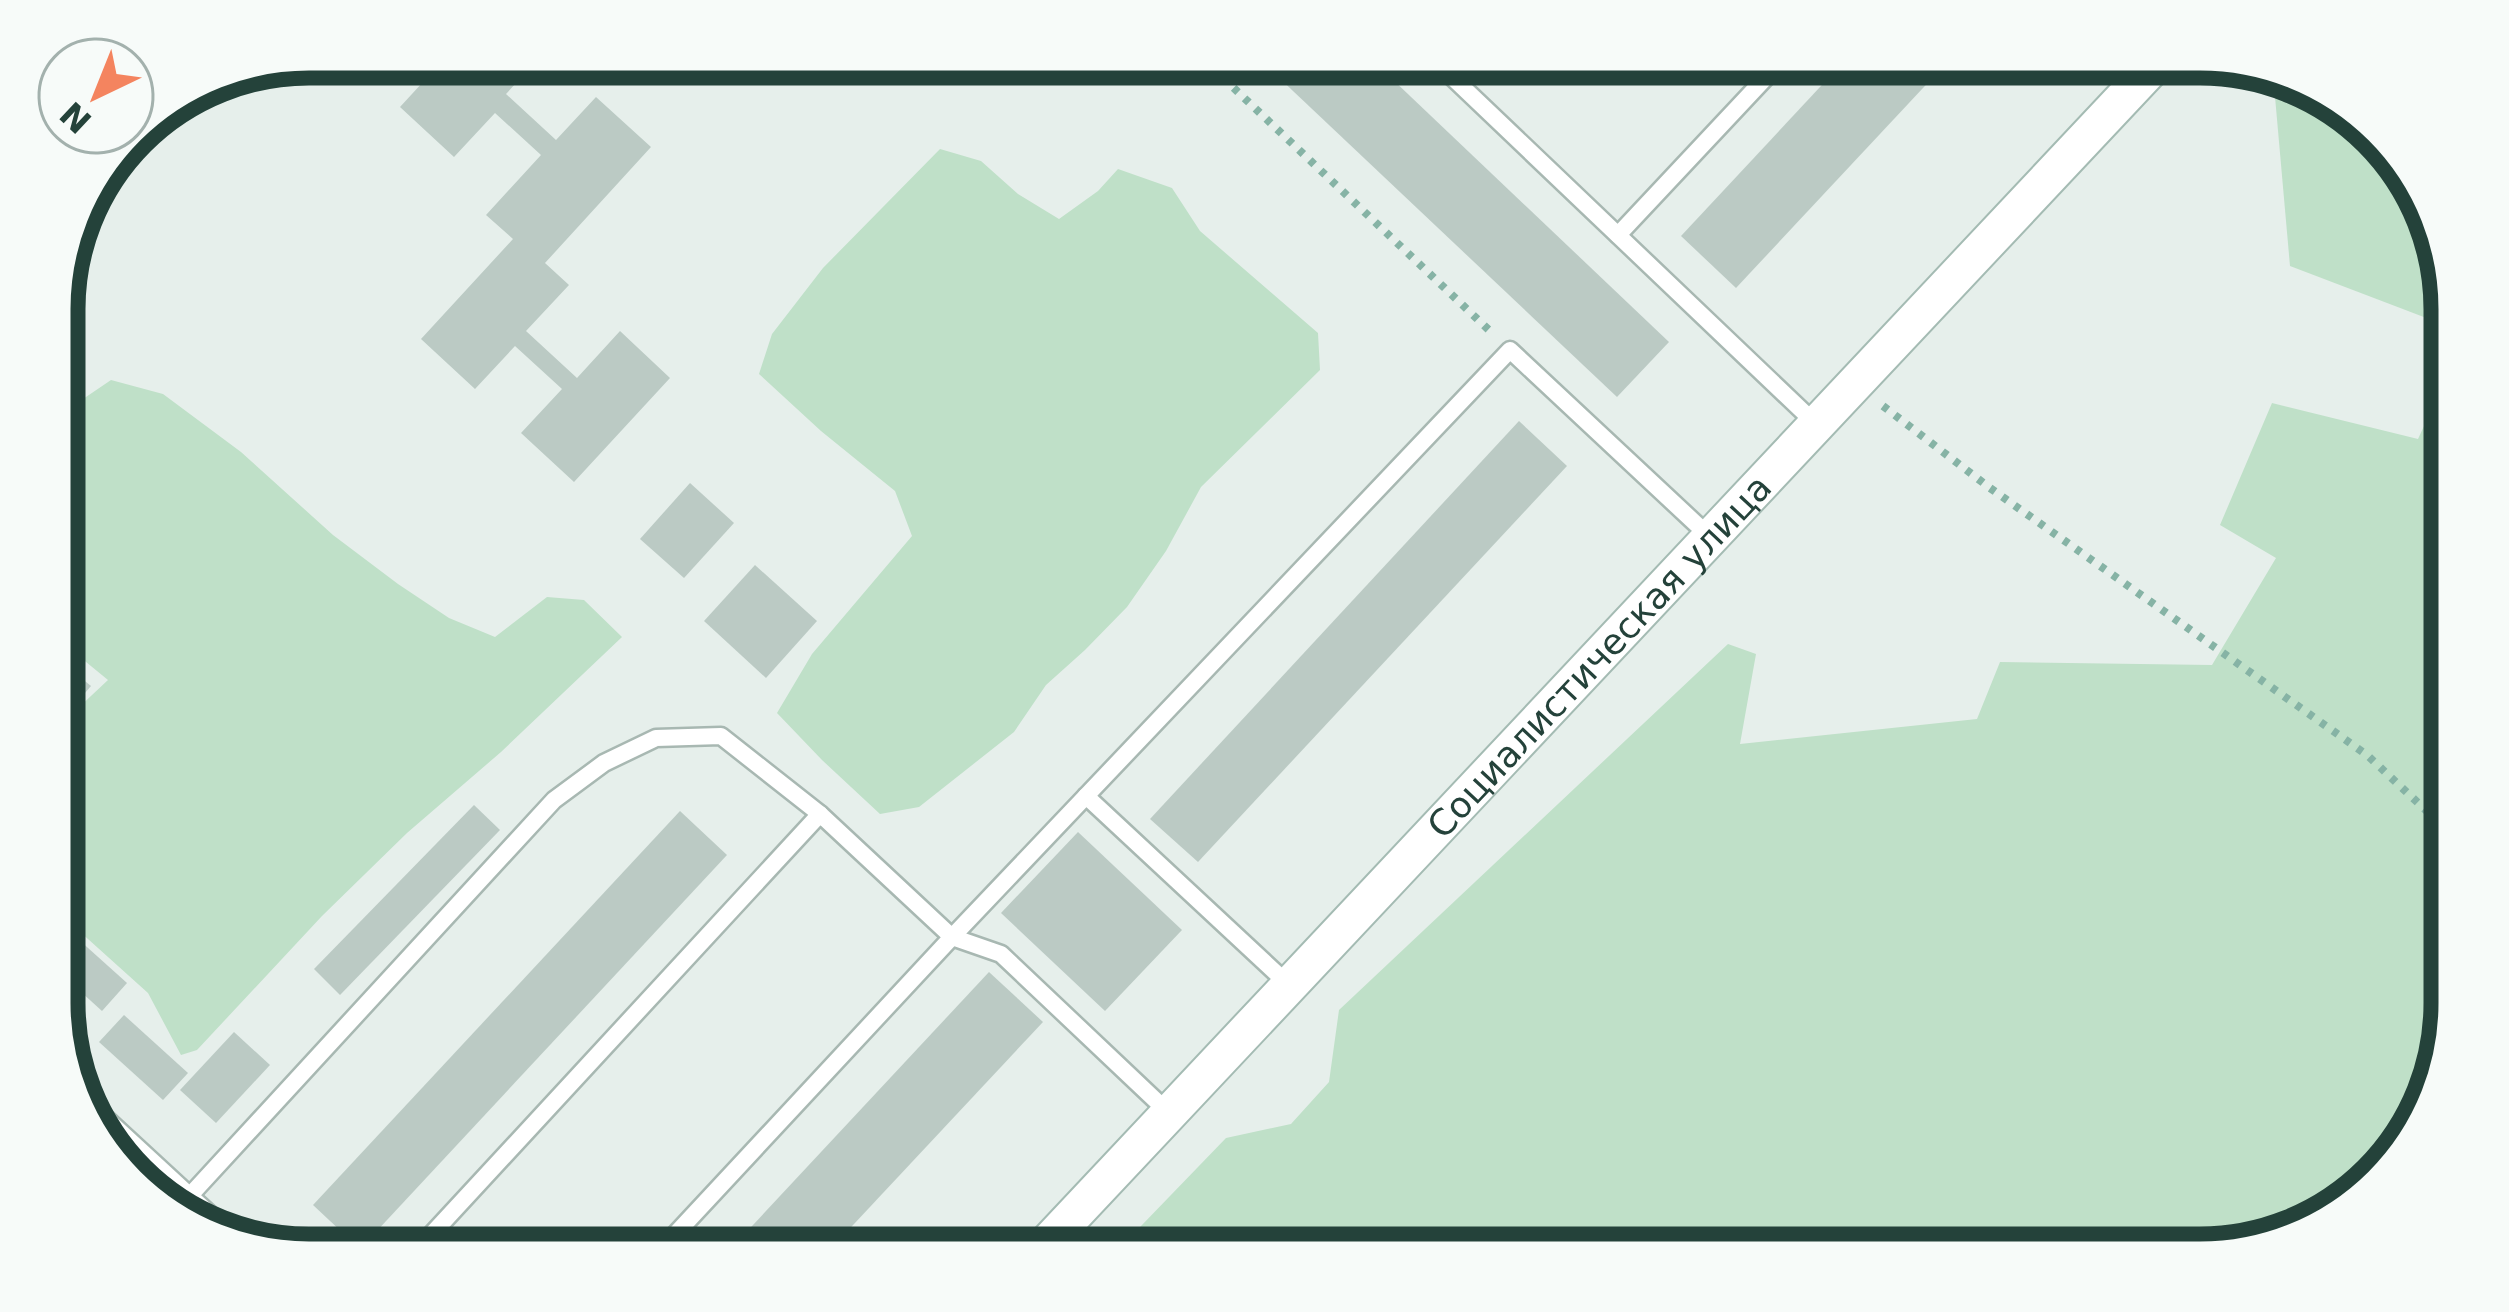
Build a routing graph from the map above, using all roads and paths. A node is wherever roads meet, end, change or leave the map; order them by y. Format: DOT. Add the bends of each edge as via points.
graph roads {
  1 [pos="1223,78"];
  2 [pos="1453,78"];
  3 [pos="1765,78"];
  4 [pos="2142,78"];
  5 [pos="1618,235"];
  6 [pos="1510,350"];
  7 [pos="1853,383"];
  8 [pos="1815,423"];
  9 [pos="1709,536"];
  10 [pos="1086,796"];
  11 [pos="820,814"];
  12 [pos="2431,816"];
  13 [pos="952,937"];
  14 [pos="1289,985"];
  15 [pos="1169,1113"];
  16 [pos="186,1198"];
  17 [pos="432,1234"];
  18 [pos="676,1234"];
  19 [pos="1056,1234"];
  1 -- 6 [label="path"];
  2 -- 5 [label="lane"];
  3 -- 5 [label="lane"];
  4 -- 7 [label="main road, Социалистическая улица"];
  5 -- 8 [label="lane"];
  6 -- 9 [label="lane"];
  6 -- 10 [label="lane"];
  7 -- 8 [label="main road, Социалистическая улица"];
  7 -- 12 [label="path" via="2367,755"];
  8 -- 9 [label="main road, Социалистическая улица"];
  9 -- 14 [label="main road, Социалистическая улица"];
  10 -- 13 [label="lane"];
  10 -- 14 [label="lane"];
  11 -- 13 [label="lane"];
  11 -- 16 [label="lane" via="721,736 656,738 604,763 554,800"];
  11 -- 17 [label="lane"];
  13 -- 15 [label="lane" via="1001,954"];
  13 -- 18 [label="lane"];
  14 -- 15 [label="main road, Социалистическая улица"];
  15 -- 19 [label="main road, Социалистическая улица"];
}
